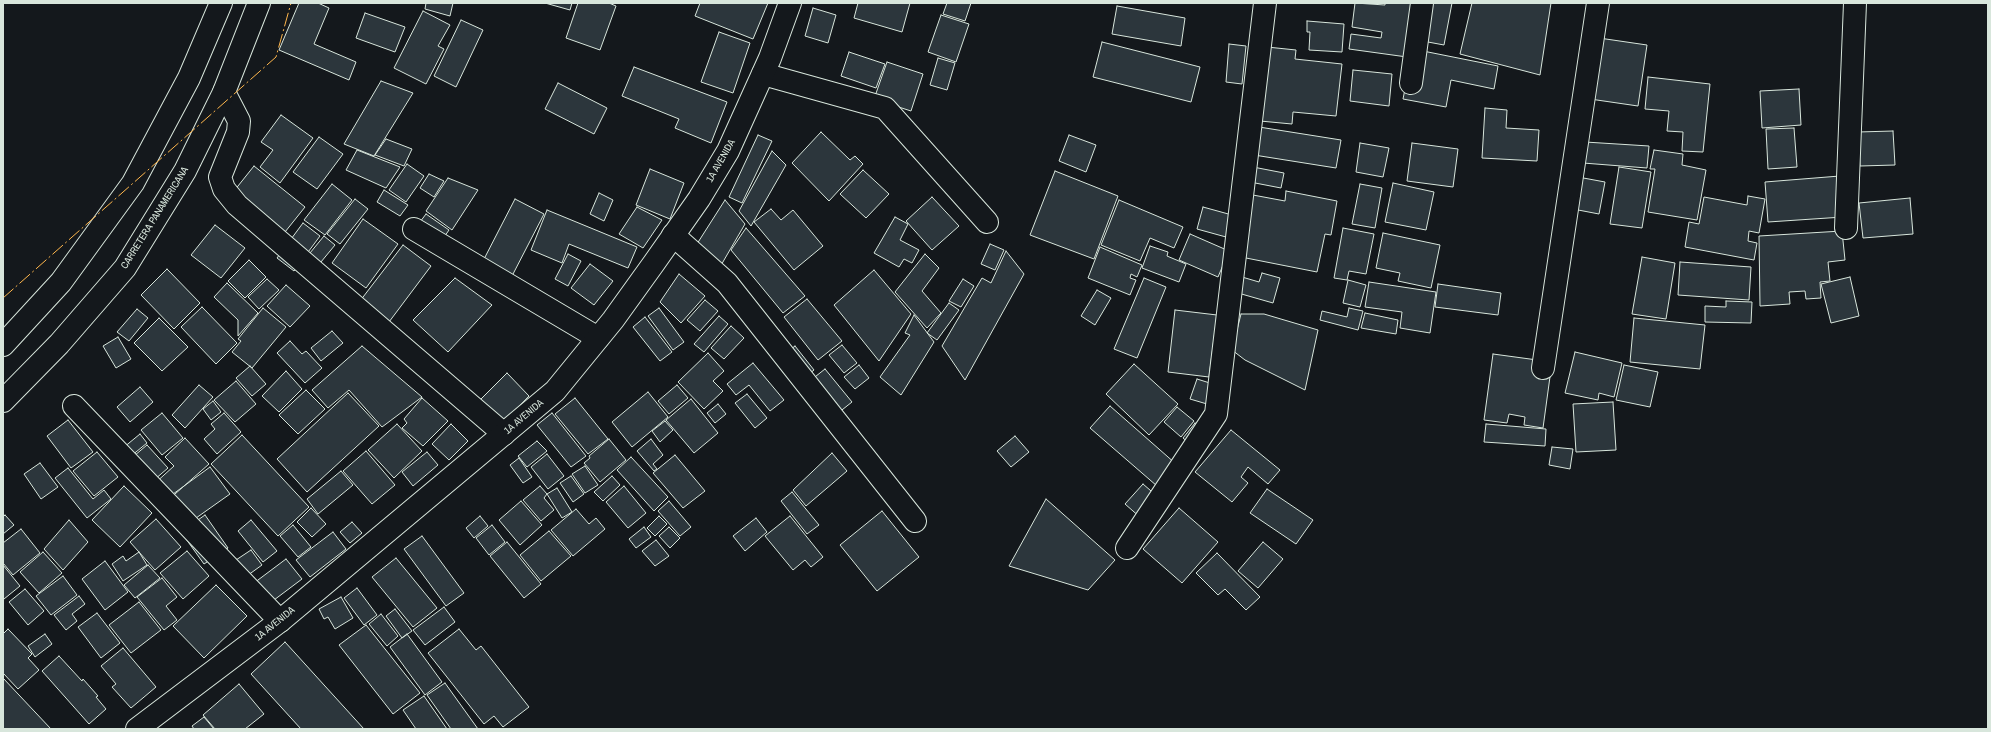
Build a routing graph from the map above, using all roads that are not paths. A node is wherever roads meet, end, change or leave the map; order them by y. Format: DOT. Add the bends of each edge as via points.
graph roads {
  1 [pos="221,3"];
  2 [pos="258,3"];
  3 [pos="790,3"];
  4 [pos="1265,3"];
  5 [pos="1422,3"];
  6 [pos="1598,3"];
  7 [pos="1855,3"];
  8 [pos="763,74"];
  9 [pos="1410,83"];
  10 [pos="224,92"];
  11 [pos="987,222"];
  12 [pos="1846,228"];
  13 [pos="414,229"];
  14 [pos="673,235"];
  15 [pos="598,338"];
  16 [pos="3,345"];
  17 [pos="1543,368"];
  18 [pos="3,401"];
  19 [pos="74,406"];
  20 [pos="504,434"];
  21 [pos="915,521"];
  22 [pos="1127,548"];
  23 [pos="280,621"];
  24 [pos="137,729"];
  1 -- 16 [label="main road" via="189,78 133,183 61,282"];
  2 -- 10 [label="main road, CARRETERA PANAMERICANA"];
  3 -- 8 [label="main road, 1A AVENIDA"];
  4 -- 22 [label="main road" via="1216,414"];
  5 -- 9 [label="main road"];
  6 -- 17 [label="main road"];
  7 -- 12 [label="main road"];
  8 -- 11 [label="main road" via="885,108"];
  8 -- 14 [label="main road, 1A AVENIDA" via="728,151 699,199"];
  10 -- 18 [label="main road, CARRETERA PANAMERICANA" via="185,171 125,268 59,344"];
  10 -- 20 [label="main road" via="239,121 238,132 220,177 224,189 238,204"];
  13 -- 15 [label="main road"];
  14 -- 15 [label="main road, 1A AVENIDA"];
  14 -- 21 [label="main road" via="727,283"];
  15 -- 20 [label="main road, 1A AVENIDA" via="555,391"];
  19 -- 23 [label="main road"];
  20 -- 23 [label="main road, 1A AVENIDA"];
  23 -- 24 [label="main road, 1A AVENIDA"];
}
